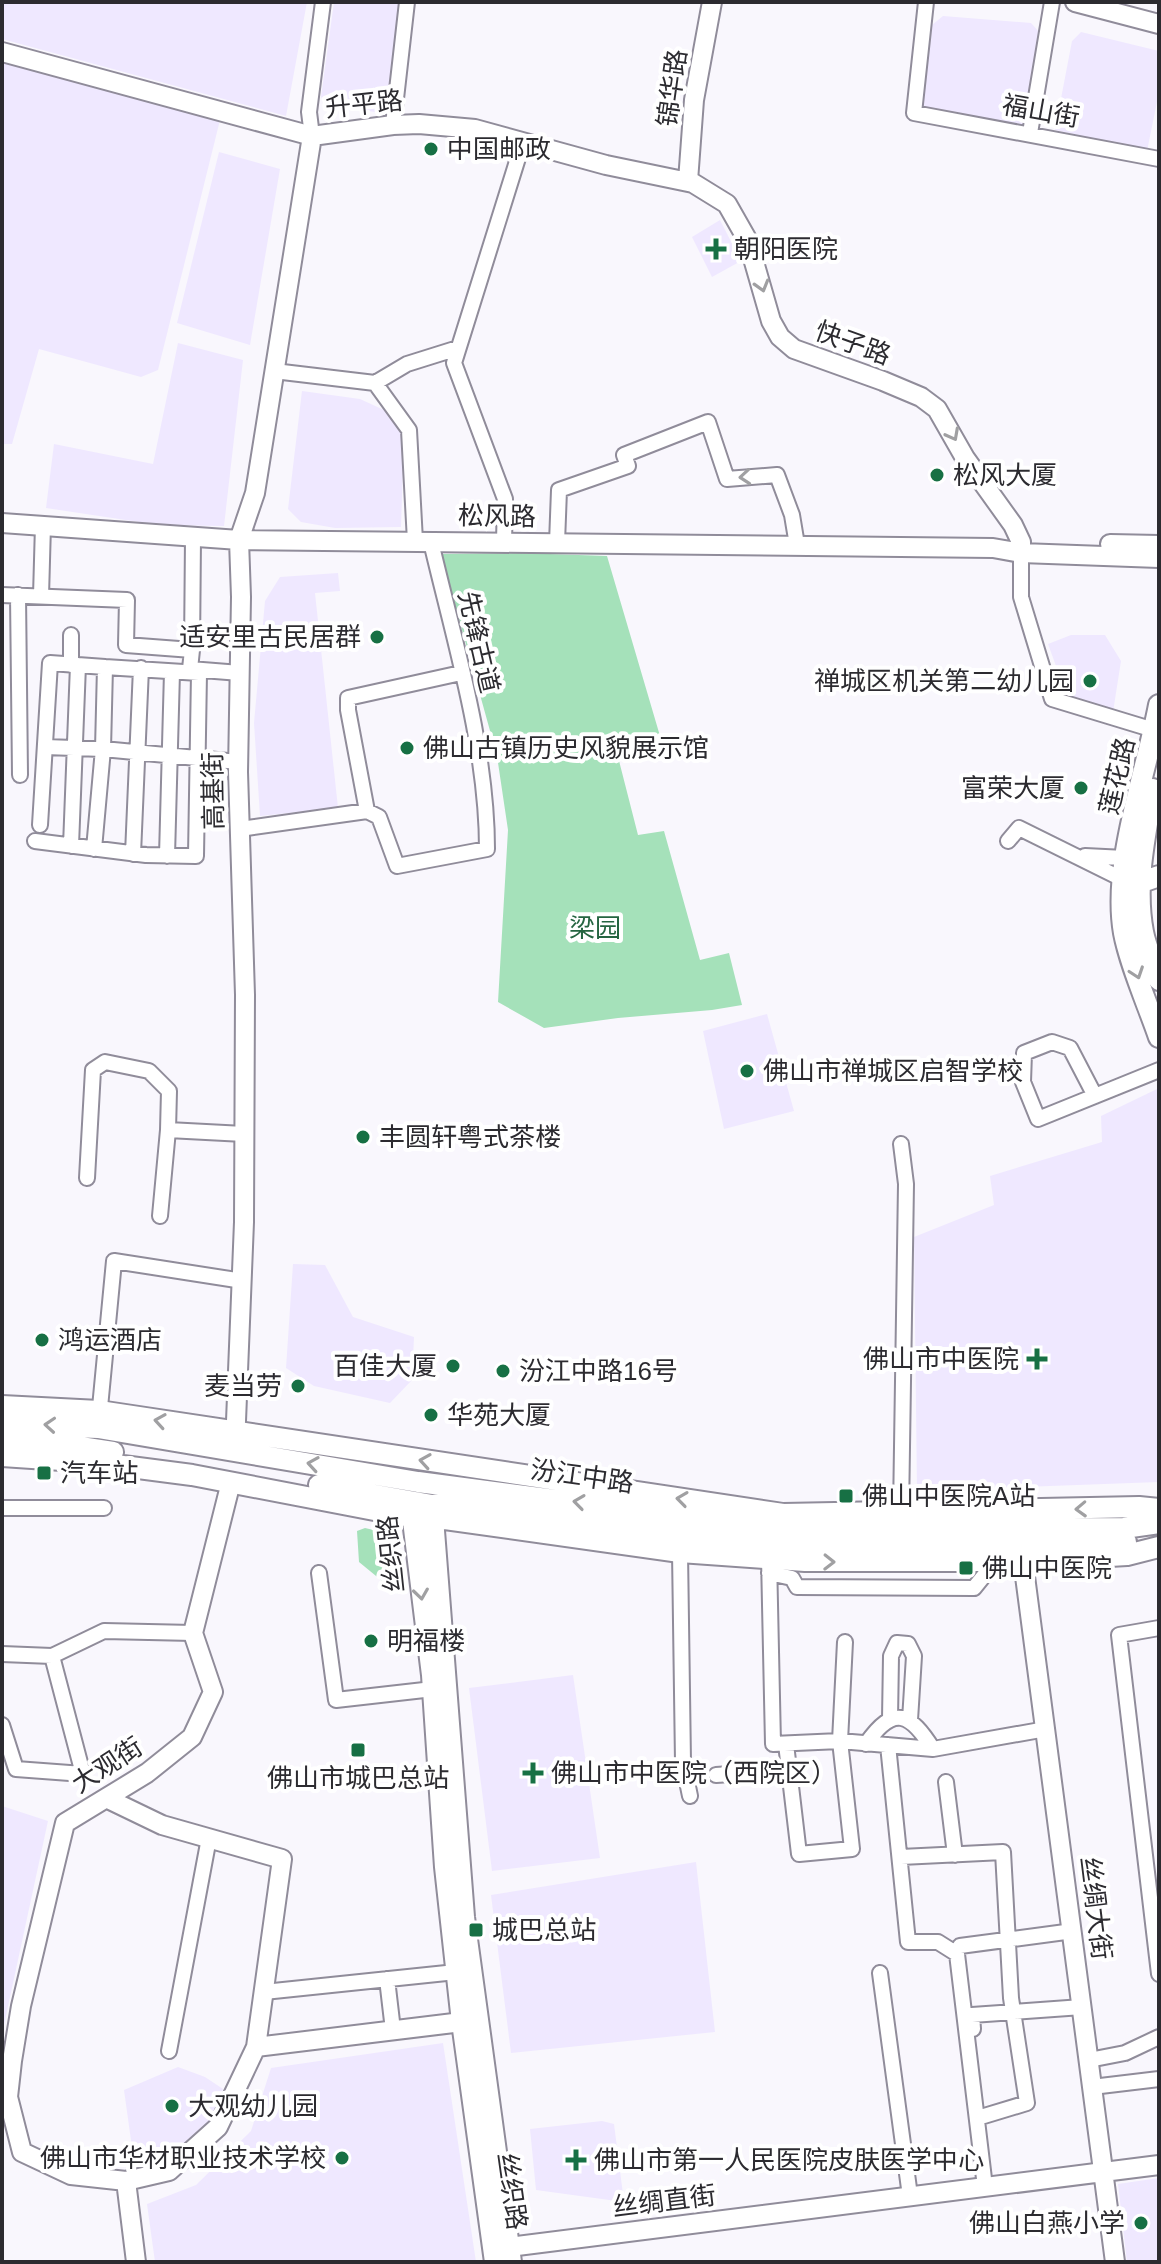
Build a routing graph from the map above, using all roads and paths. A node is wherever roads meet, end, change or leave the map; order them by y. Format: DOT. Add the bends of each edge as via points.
graph roads {
  1 [pos="323,2"];
  2 [pos="407,2"];
  3 [pos="712,2"];
  4 [pos="926,2"];
  5 [pos="1052,2"];
  6 [pos="1084,3"];
  7 [pos="1123,8"];
  8 [pos="1159,24"];
  9 [pos="2,52"];
  10 [pos="393,125"];
  11 [pos="1030,133"];
  12 [pos="312,136"];
  13 [pos="523,142"];
  14 [pos="1159,159"];
  15 [pos="688,181"];
  16 [pos="458,348"];
  17 [pos="274,371"];
  18 [pos="375,383"];
  19 [pos="2,523"];
  20 [pos="43,525"];
  21 [pos="193,538"];
  22 [pos="239,540"];
  23 [pos="423,542"];
  24 [pos="504,542"];
  25 [pos="557,543"];
  26 [pos="797,545"];
  27 [pos="1159,545"];
  28 [pos="1021,548"];
  29 [pos="1159,558"];
  30 [pos="2,595"];
  31 [pos="18,595"];
  32 [pos="41,596"];
  33 [pos="71,635"];
  34 [pos="192,650"];
  35 [pos="75,665"];
  36 [pos="105,667"];
  37 [pos="141,668"];
  38 [pos="172,672"];
  39 [pos="240,673"];
  40 [pos="461,673"];
  41 [pos="20,687"];
  42 [pos="2,688"];
  43 [pos="1159,705"];
  44 [pos="1154,730"];
  45 [pos="45,747"];
  46 [pos="75,748"];
  47 [pos="103,749"];
  48 [pos="137,750"];
  49 [pos="169,755"];
  50 [pos="198,758"];
  51 [pos="1159,761"];
  52 [pos="238,762"];
  53 [pos="20,775"];
  54 [pos="367,811"];
  55 [pos="40,825"];
  56 [pos="240,829"];
  57 [pos="35,841"];
  58 [pos="1008,841"];
  59 [pos="71,846"];
  60 [pos="94,849"];
  61 [pos="133,854"];
  62 [pos="167,856"];
  63 [pos="1077,856"];
  64 [pos="1141,870"];
  65 [pos="1159,980"];
  66 [pos="1159,1037"];
  67 [pos="1159,1070"];
  68 [pos="1095,1096"];
  69 [pos="168,1130"];
  70 [pos="244,1134"];
  71 [pos="901,1144"];
  72 [pos="87,1178"];
  73 [pos="160,1216"];
  74 [pos="243,1281"];
  75 [pos="2,1406"];
  76 [pos="99,1420"];
  77 [pos="2,1424"];
  78 [pos="2,1441"];
  79 [pos="236,1442"];
  80 [pos="2,1456"];
  81 [pos="231,1482"];
  82 [pos="413,1500"];
  83 [pos="2,1508"];
  84 [pos="104,1508"];
  85 [pos="1159,1509"];
  86 [pos="440,1512"];
  87 [pos="901,1513"];
  88 [pos="1159,1523"];
  89 [pos="1159,1545"];
  90 [pos="680,1552"];
  91 [pos="1023,1561"];
  92 [pos="769,1566"];
  93 [pos="319,1573"];
  94 [pos="1159,1628"];
  95 [pos="193,1633"];
  96 [pos="845,1642"];
  97 [pos="2,1654"];
  98 [pos="52,1656"];
  99 [pos="433,1689"];
  100 [pos="890,1719"];
  101 [pos="910,1720"];
  102 [pos="2,1725"];
  103 [pos="1046,1729"];
  104 [pos="840,1741"];
  105 [pos="786,1744"];
  106 [pos="866,1744"];
  107 [pos="888,1745"];
  108 [pos="933,1749"];
  109 [pos="790,1770"];
  110 [pos="716,1775"];
  111 [pos="946,1782"];
  112 [pos="690,1796"];
  113 [pos="106,1798"];
  114 [pos="209,1838"];
  115 [pos="955,1855"];
  116 [pos="901,1857"];
  117 [pos="1073,1931"];
  118 [pos="1008,1938"];
  119 [pos="960,1946"];
  120 [pos="456,1972"];
  121 [pos="880,1973"];
  122 [pos="1159,1974"];
  123 [pos="387,1979"];
  124 [pos="264,1992"];
  125 [pos="1082,2007"];
  126 [pos="1013,2011"];
  127 [pos="462,2022"];
  128 [pos="393,2030"];
  129 [pos="1159,2037"];
  130 [pos="256,2047"];
  131 [pos="169,2051"];
  132 [pos="1089,2060"];
  133 [pos="1159,2079"];
  134 [pos="1092,2087"];
  135 [pos="984,2116"];
  136 [pos="987,2153"];
  137 [pos="1159,2165"];
  138 [pos="1103,2173"];
  139 [pos="126,2181"];
  140 [pos="985,2187"];
  141 [pos="910,2196"];
  142 [pos="505,2257"];
  143 [pos="136,2262"];
  144 [pos="1115,2262"];
  1 -- 12 [label="street" via="309,112"];
  2 -- 10 [label="street"];
  3 -- 15 [label="street, 锦华路" via="694,100"];
  4 -- 11 [label="street, 福山街" via="914,113"];
  5 -- 11 [label="street"];
  6 -- 7 [label="street"];
  7 -- 8 [label="street"];
  9 -- 12 [label="street, 升平路"];
  10 -- 12 [label="street, 升平路"];
  10 -- 13 [label="street, 升平路" via="475,129"];
  11 -- 14 [label="street, 福山街"];
  12 -- 17 [label="street, 高基街"];
  13 -- 15 [label="street, 升平路"];
  13 -- 16 [label="street"];
  15 -- 28 [label="street, 快子路, one-way" via="727,204 748,241 780,337 794,349 883,381 937,409 1013,525"];
  16 -- 18 [label="street" via="407,364"];
  16 -- 24 [label="street" via="454,363 505,499"];
  17 -- 18 [label="street"];
  17 -- 22 [label="street, 高基街" via="255,493"];
  18 -- 23 [label="street, 先锋古道" via="409,430"];
  19 -- 20 [label="street, 松风路"];
  20 -- 21 [label="street, 松风路"];
  20 -- 32 [label="street"];
  21 -- 22 [label="street, 松风路"];
  21 -- 34 [label="street"];
  22 -- 23 [label="street, 松风路"];
  22 -- 39 [label="street, 高基街"];
  23 -- 24 [label="street, 松风路"];
  23 -- 40 [label="street, 先锋古道"];
  24 -- 25 [label="street, 松风路"];
  25 -- 26 [label="street, 松风路"];
  26 -- 25 [label="street, one-way" via="777,475 727,479 708,422 624,455 628,466 559,490"];
  26 -- 28 [label="street, 松风路"];
  27 -- 28 [label="street"];
  28 -- 29 [label="street"];
  28 -- 44 [label="street" via="1021,597 1052,699"];
  30 -- 31 [label="street"];
  31 -- 32 [label="street"];
  31 -- 41 [label="street"];
  32 -- 34 [label="street" via="127,600 126,645"];
  33 -- 35 [label="street"];
  34 -- 39 [label="street" via="190,669"];
  35 -- 36 [label="street"];
  35 -- 45 [label="street" via="50,663"];
  35 -- 46 [label="street"];
  36 -- 37 [label="street"];
  36 -- 47 [label="street"];
  37 -- 38 [label="street"];
  37 -- 48 [label="street"];
  38 -- 49 [label="street"];
  38 -- 50 [label="street" via="199,673"];
  39 -- 52 [label="street, 高基街"];
  40 -- 54 [label="street" via="348,698"];
  40 -- 54 [label="street, 先锋古道" via="480,756 487,849 397,866 379,817"];
  41 -- 42 [label="street"];
  41 -- 53 [label="street"];
  43 -- 44 [label="main road, 莲花路"];
  44 -- 64 [label="main road, 莲花路"];
  45 -- 46 [label="street"];
  45 -- 55 [label="street"];
  46 -- 47 [label="street"];
  46 -- 59 [label="street"];
  47 -- 48 [label="street"];
  47 -- 60 [label="street"];
  48 -- 49 [label="street"];
  48 -- 61 [label="street"];
  49 -- 50 [label="street"];
  49 -- 62 [label="street"];
  50 -- 52 [label="street"];
  50 -- 62 [label="street" via="196,856"];
  51 -- 64 [label="main road, 莲花路"];
  52 -- 56 [label="street, 高基街"];
  54 -- 56 [label="street"];
  56 -- 70 [label="street, 高基街"];
  57 -- 59 [label="street"];
  58 -- 63 [label="street" via="1019,828"];
  59 -- 60 [label="street"];
  60 -- 61 [label="street"];
  61 -- 62 [label="street"];
  63 -- 64 [label="street"];
  63 -- 64 [label="street"];
  64 -- 65 [label="main road" via="1144,934"];
  64 -- 66 [label="main road, one-way" via="1124,934"];
  67 -- 68 [label="street"];
  68 -- 68 [label="street" via="1038,1119 1023,1082 1024,1053 1052,1042 1070,1048"];
  69 -- 70 [label="street"];
  69 -- 72 [label="street" via="169,1091 149,1071 105,1062 93,1070"];
  69 -- 73 [label="street"];
  70 -- 74 [label="street, 高基街"];
  71 -- 87 [label="street" via="906,1184"];
  74 -- 76 [label="street" via="114,1261"];
  74 -- 79 [label="street, 高基街"];
  75 -- 76 [label="main road"];
  76 -- 77 [label="main road, one-way"];
  79 -- 76 [label="main road, one-way"];
  78 -- 82 [label="main road, 汾江中路" via="47,1442"];
  82 -- 79 [label="main road, 汾江中路, one-way"];
  87 -- 79 [label="main road, one-way" via="783,1514"];
  80 -- 81 [label="main road" via="92,1462"];
  81 -- 82 [label="main road"];
  81 -- 95 [label="street"];
  82 -- 86 [label="main road, 丝织路"];
  82 -- 86 [label="main road"];
  88 -- 82 [label="main road, 汾江中路, one-way" via="1124,1528 786,1530"];
  82 -- 99 [label="main road, 丝织路, one-way"];
  83 -- 84 [label="street"];
  85 -- 87 [label="main road, one-way"];
  86 -- 89 [label="main road, 汾江中路" via="788,1545"];
  86 -- 90 [label="main road"];
  86 -- 142 [label="main road, 丝织路" via="462,1753 453,1777 469,1964"];
  89 -- 91 [label="main road" via="1127,1555"];
  90 -- 92 [label="main road"];
  90 -- 112 [label="street" via="683,1762"];
  91 -- 92 [label="main road" via="805,1561"];
  91 -- 103 [label="street, 丝绸大街"];
  92 -- 105 [label="street" via="773,1744"];
  93 -- 99 [label="street" via="336,1700"];
  94 -- 122 [label="street" via="1119,1635"];
  95 -- 98 [label="street" via="104,1631"];
  95 -- 113 [label="street, 大观街" via="213,1692 192,1737"];
  96 -- 104 [label="street"];
  97 -- 98 [label="street"];
  98 -- 102 [label="street" via="83,1774 16,1769"];
  99 -- 120 [label="main road, 丝织路"];
  100 -- 101 [label="street"];
  100 -- 101 [label="street" via="891,1656 897,1643 908,1644 914,1656"];
  100 -- 106 [label="street"];
  101 -- 108 [label="street"];
  103 -- 108 [label="street"];
  103 -- 117 [label="street, 丝绸大街"];
  104 -- 105 [label="street"];
  104 -- 106 [label="street"];
  104 -- 109 [label="street" via="852,1849 799,1854"];
  105 -- 109 [label="street"];
  106 -- 107 [label="street"];
  107 -- 108 [label="street"];
  107 -- 116 [label="street"];
  109 -- 110 [label="street"];
  111 -- 115 [label="street"];
  113 -- 114 [label="street" via="162,1825"];
  113 -- 139 [label="street, 大观街" via="65,1823 21,2006 8,2097 22,2152 71,2175"];
  114 -- 124 [label="street" via="282,1859"];
  114 -- 131 [label="street"];
  115 -- 116 [label="street"];
  115 -- 118 [label="street" via="1003,1852"];
  116 -- 140 [label="street" via="908,1942 938,1942 957,1954"];
  117 -- 118 [label="street"];
  117 -- 125 [label="street, 丝绸大街"];
  118 -- 119 [label="street"];
  118 -- 126 [label="street"];
  120 -- 123 [label="street"];
  120 -- 127 [label="main road, 丝织路"];
  121 -- 141 [label="street"];
  123 -- 124 [label="street"];
  123 -- 128 [label="street"];
  124 -- 130 [label="street"];
  125 -- 126 [label="street"];
  125 -- 132 [label="street, 丝绸大街"];
  126 -- 135 [label="street" via="1027,2103"];
  126 -- 135 [label="street" via="972,2015"];
  127 -- 128 [label="street"];
  127 -- 142 [label="main road, 丝织路"];
  128 -- 130 [label="street"];
  129 -- 132 [label="street" via="1125,2053"];
  130 -- 139 [label="street" via="218,2127 169,2171"];
  132 -- 134 [label="street, 丝绸大街"];
  133 -- 134 [label="street"];
  134 -- 138 [label="street, 丝绸大街"];
  135 -- 136 [label="street"];
  137 -- 138 [label="street, 丝绸直街"];
  138 -- 140 [label="street, 丝绸直街"];
  138 -- 144 [label="street, 丝绸大街"];
  139 -- 143 [label="street"];
  140 -- 141 [label="street, 丝绸直街"];
  141 -- 142 [label="street, 丝绸直街"];
}
